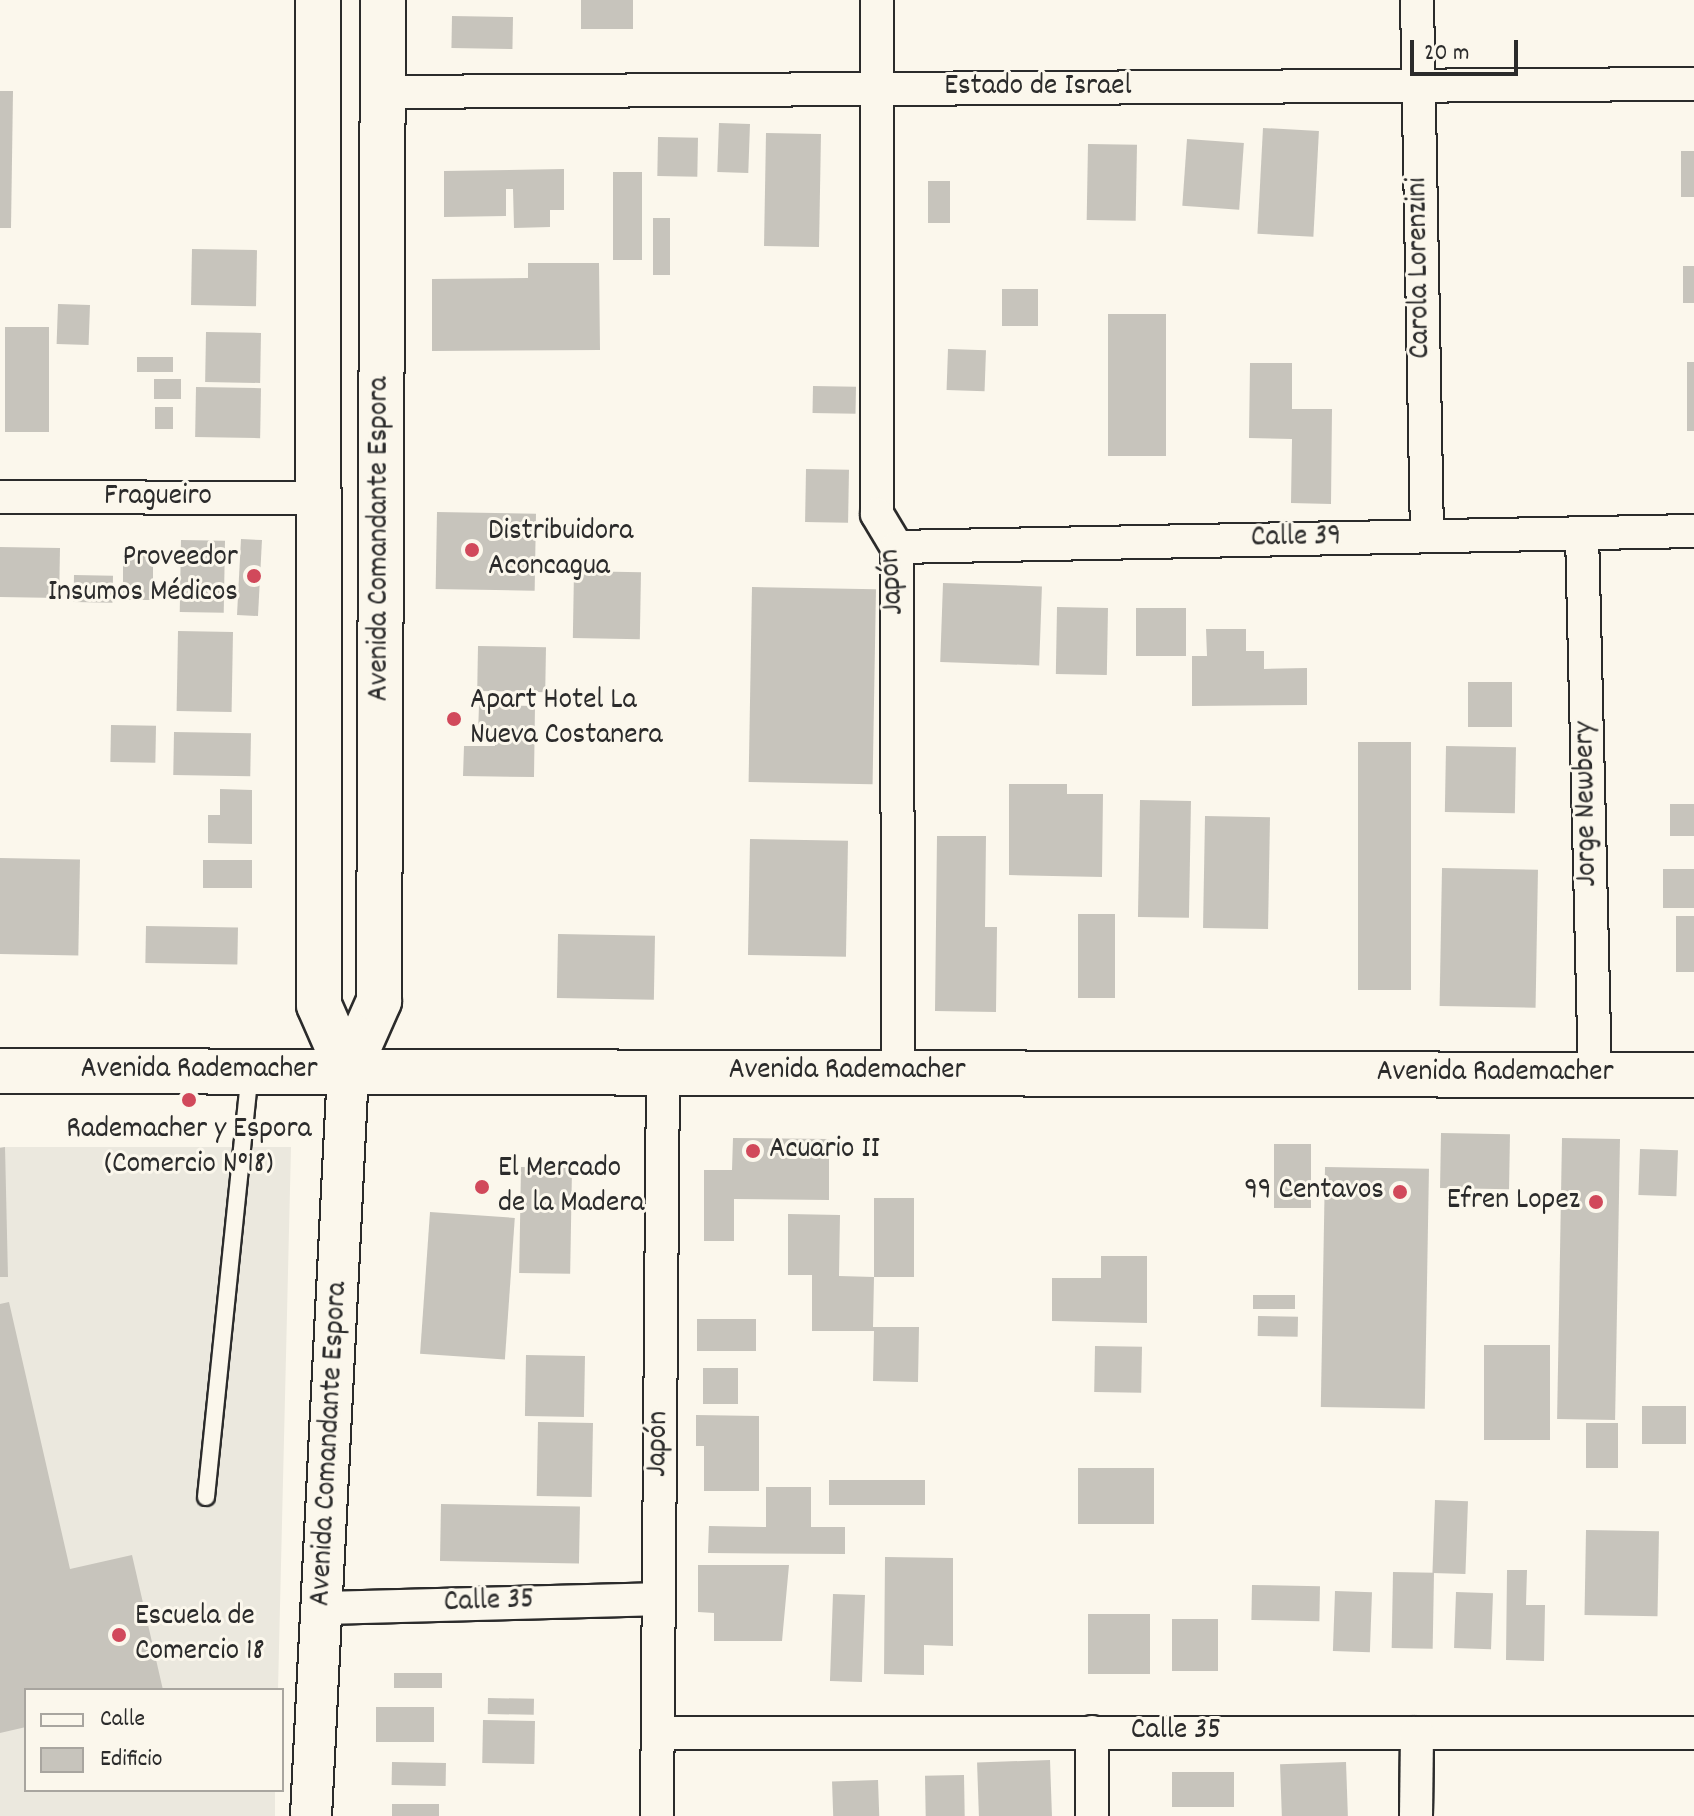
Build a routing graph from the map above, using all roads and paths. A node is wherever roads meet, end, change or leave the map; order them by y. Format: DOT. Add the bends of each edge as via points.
graph roads {
  1 [pos="318,0"];
  2 [pos="383,0"];
  3 [pos="877,0"];
  4 [pos="1417,0"];
  5 [pos="1694,84"];
  6 [pos="1417,86"];
  7 [pos="876,89"];
  8 [pos="383,92"];
  9 [pos="0,497"];
  10 [pos="316,498"];
  11 [pos="1694,531"];
  12 [pos="1582,533"];
  13 [pos="1427,536"];
  14 [pos="897,547"];
  15 [pos="0,1071"];
  16 [pos="250,1071"];
  17 [pos="348,1071"];
  18 [pos="663,1072"];
  19 [pos="898,1072"];
  20 [pos="1595,1075"];
  21 [pos="1694,1075"];
  22 [pos="206,1497"];
  23 [pos="657,1599"];
  24 [pos="322,1608"];
  25 [pos="1092,1732"];
  26 [pos="658,1733"];
  27 [pos="1417,1733"];
  28 [pos="1694,1733"];
  29 [pos="311,1816"];
  30 [pos="657,1816"];
  31 [pos="1092,1816"];
  32 [pos="1416,1816"];
  1 -- 10 [label="main road, Avenida Comandante Espora"];
  2 -- 8 [label="main road, Avenida Comandante Espora"];
  3 -- 7 [label="street, Japón"];
  4 -- 6 [label="street, Carola Lorenzini"];
  5 -- 6 [label="street, Estado de Israel"];
  6 -- 7 [label="street, Estado de Israel"];
  6 -- 13 [label="street, Carola Lorenzini"];
  7 -- 8 [label="street, Estado de Israel"];
  7 -- 14 [label="street, Japón" via="877,514"];
  8 -- 17 [label="main road, Avenida Comandante Espora" via="379,1001"];
  9 -- 10 [label="street, Fragueiro"];
  10 -- 17 [label="main road, Avenida Comandante Espora" via="319,1005"];
  11 -- 12 [label="street, Calle 39"];
  12 -- 13 [label="street, Calle 39"];
  12 -- 20 [label="street, Jorge Newbery"];
  13 -- 14 [label="street, Calle 39"];
  14 -- 19 [label="street, Japón"];
  15 -- 16 [label="main road, Avenida Rademacher"];
  16 -- 17 [label="main road, Avenida Rademacher"];
  16 -- 22 [label="lane"];
  17 -- 18 [label="main road, Avenida Rademacher"];
  17 -- 24 [label="street, Avenida Comandante Espora"];
  18 -- 19 [label="main road, Avenida Rademacher"];
  18 -- 23 [label="street, Japón"];
  19 -- 20 [label="main road, Avenida Rademacher"];
  20 -- 21 [label="main road, Avenida Rademacher"];
  23 -- 24 [label="street, Calle 35"];
  23 -- 26 [label="street, Japón"];
  24 -- 29 [label="street, Avenida Comandante Espora"];
  25 -- 26 [label="street, Calle 35"];
  25 -- 27 [label="street, Calle 35"];
  25 -- 31 [label="street"];
  26 -- 30 [label="street, Japón"];
  27 -- 28 [label="street, Calle 35"];
  27 -- 32 [label="street"];
}
